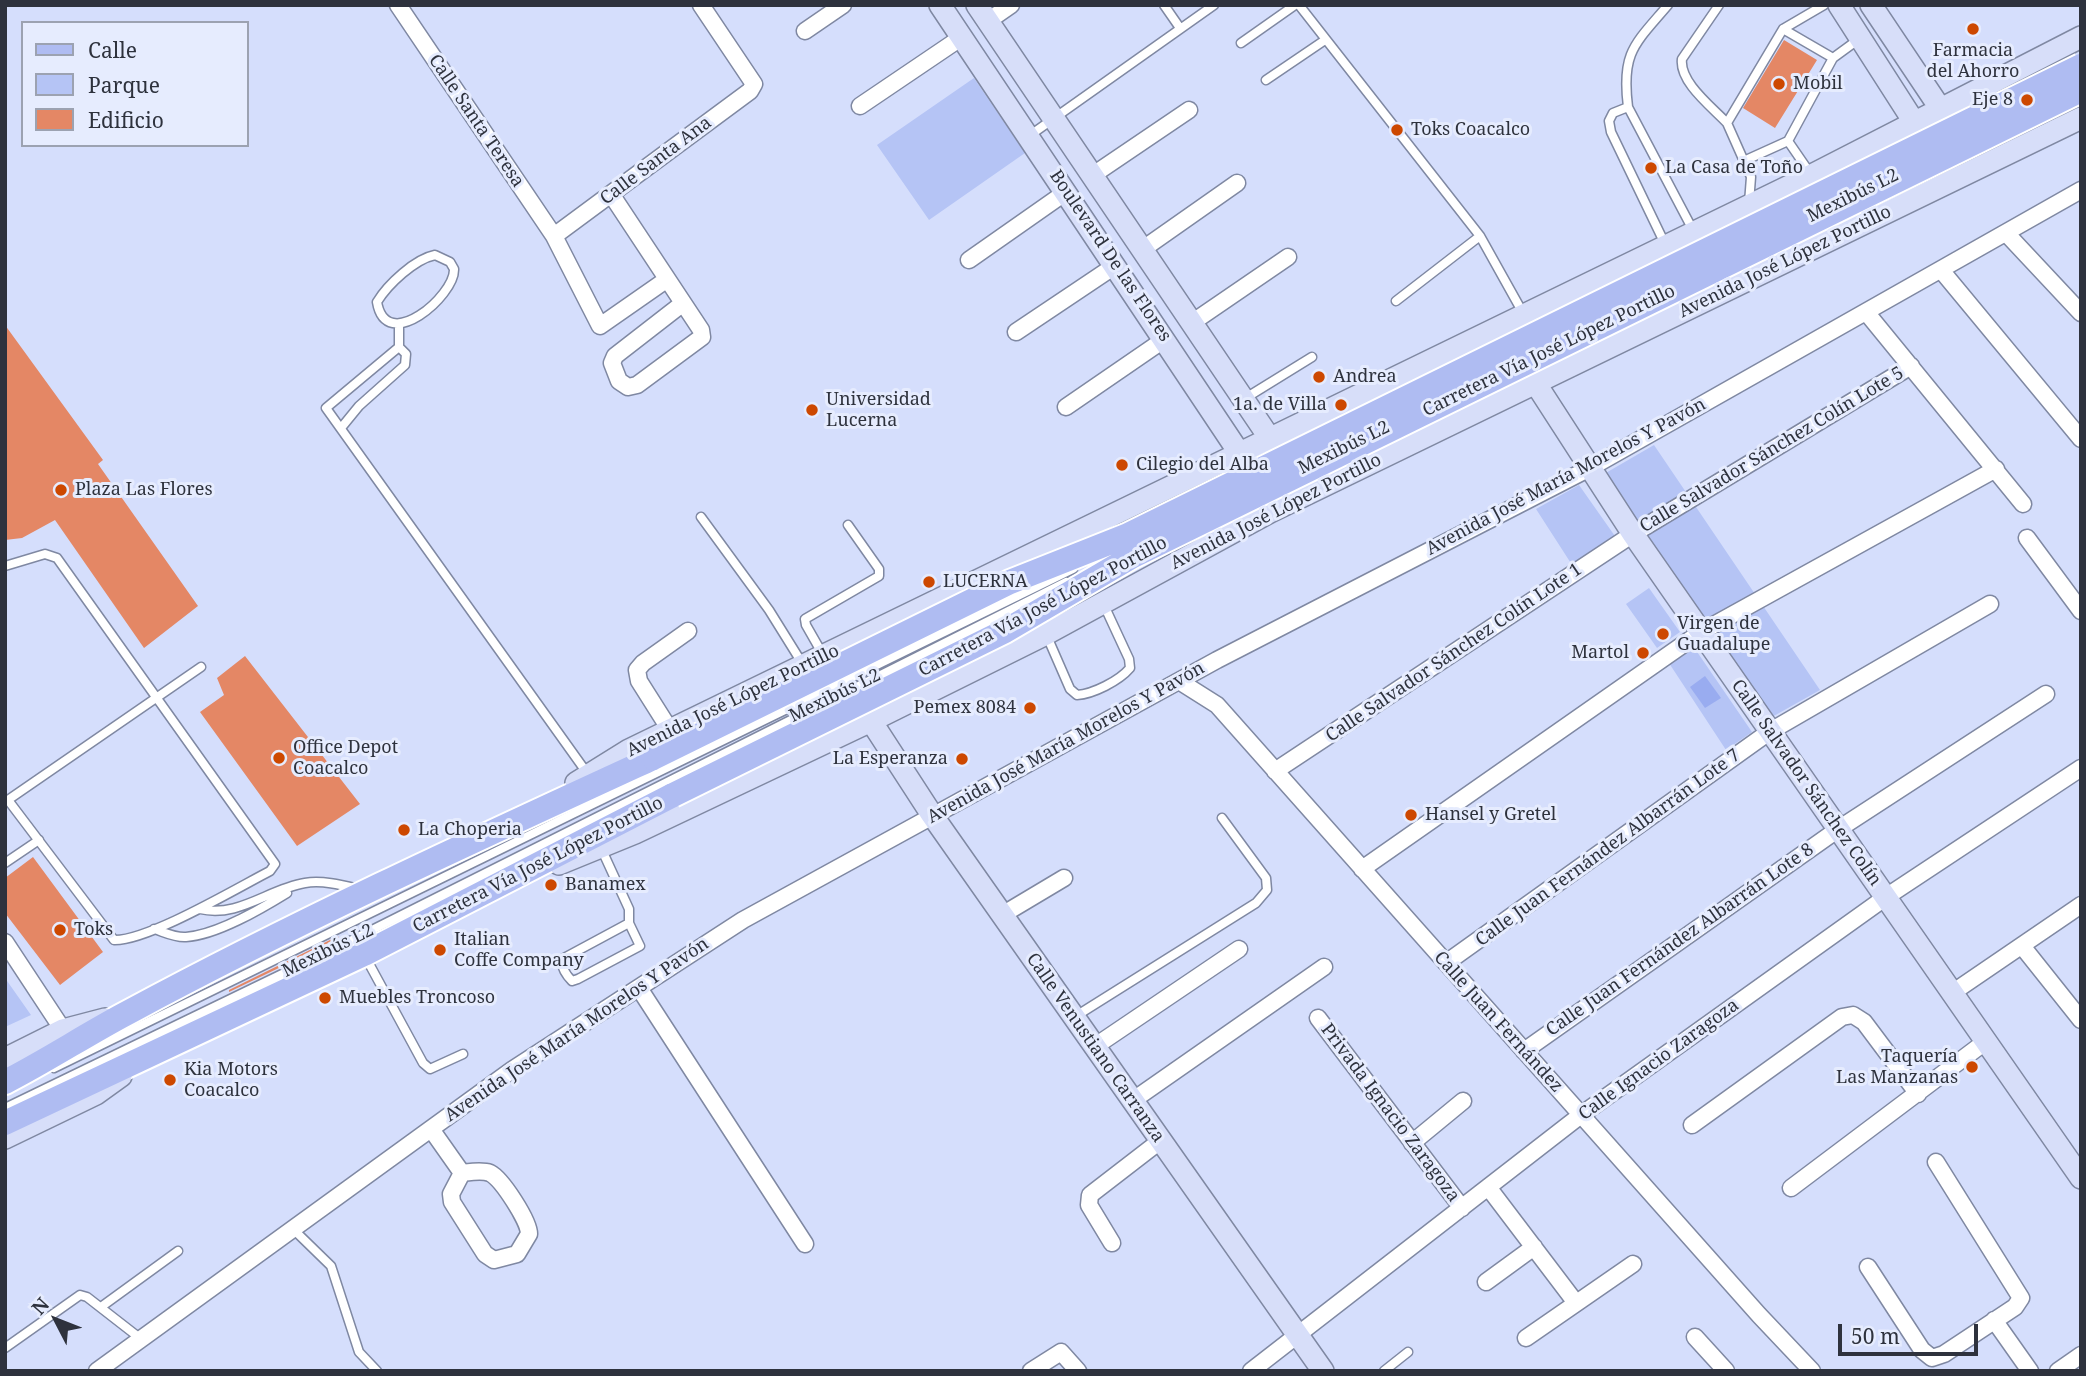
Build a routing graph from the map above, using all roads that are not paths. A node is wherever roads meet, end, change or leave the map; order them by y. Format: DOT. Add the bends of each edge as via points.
graph roads {
  1 [pos="398,5"];
  2 [pos="701,5"];
  3 [pos="843,5"];
  4 [pos="940,5"];
  5 [pos="1011,5"];
  6 [pos="1164,5"];
  7 [pos="1214,5"];
  8 [pos="1297,5"];
  9 [pos="1668,5"];
  10 [pos="1718,5"];
  11 [pos="1824,5"];
  12 [pos="1839,5"];
  13 [pos="1871,5"];
  14 [pos="982,13"];
  15 [pos="1180,29"];
  16 [pos="1783,29"];
  17 [pos="805,31"];
  18 [pos="962,37"];
  19 [pos="1862,37"];
  20 [pos="2081,37"];
  21 [pos="1325,40"];
  22 [pos="1241,43"];
  23 [pos="1833,58"];
  24 [pos="2081,66"];
  25 [pos="2081,73"];
  26 [pos="1266,80"];
  27 [pos="2081,84"];
  28 [pos="2081,90"];
  29 [pos="860,106"];
  30 [pos="1628,107"];
  31 [pos="1189,110"];
  32 [pos="1942,110"];
  33 [pos="1055,118"];
  34 [pos="2081,118"];
  35 [pos="1727,123"];
  36 [pos="1916,123"];
  37 [pos="1029,136"];
  38 [pos="1960,138"];
  39 [pos="1788,141"];
  40 [pos="1932,151"];
  41 [pos="1746,160"];
  42 [pos="1977,166"];
  43 [pos="1093,175"];
  44 [pos="1812,175"];
  45 [pos="1951,180"];
  46 [pos="1237,183"];
  47 [pos="2081,190"];
  48 [pos="1066,192"];
  49 [pos="611,194"];
  50 [pos="1749,205"];
  51 [pos="1694,233"];
  52 [pos="2006,233"];
  53 [pos="554,236"];
  54 [pos="1480,236"];
  55 [pos="1666,246"];
  56 [pos="1143,249"];
  57 [pos="1288,257"];
  58 [pos="969,260"];
  59 [pos="1116,265"];
  60 [pos="1941,270"];
  61 [pos="666,280"];
  62 [pos="1396,301"];
  63 [pos="682,304"];
  64 [pos="1867,312"];
  65 [pos="2081,313"];
  66 [pos="1525,315"];
  67 [pos="1193,322"];
  68 [pos="399,324"];
  69 [pos="600,326"];
  70 [pos="1016,332"];
  71 [pos="1165,339"];
  72 [pos="399,346"];
  73 [pos="620,350"];
  74 [pos="1312,356"];
  75 [pos="1911,366"];
  76 [pos="1536,384"];
  77 [pos="1244,399"];
  78 [pos="1066,408"];
  79 [pos="341,428"];
  80 [pos="1271,439"];
  81 [pos="2081,439"];
  82 [pos="1240,454"];
  83 [pos="1289,468"];
  84 [pos="1588,469"];
  85 [pos="1996,469"];
  86 [pos="1257,483"];
  87 [pos="1306,495"];
  88 [pos="2023,504"];
  89 [pos="1270,512"];
  90 [pos="701,517"];
  91 [pos="848,525"];
  92 [pos="1633,534"];
  93 [pos="2027,538"];
  94 [pos="5,566"];
  95 [pos="1102,602"];
  96 [pos="1990,604"];
  97 [pos="2081,611"];
  98 [pos="688,631"];
  99 [pos="1701,632"];
  100 [pos="1046,634"];
  101 [pos="823,656"];
  102 [pos="803,666"];
  103 [pos="201,667"];
  104 [pos="1179,681"];
  105 [pos="2046,694"];
  106 [pos="157,697"];
  107 [pos="871,721"];
  108 [pos="670,730"];
  109 [pos="1769,732"];
  110 [pos="2081,768"];
  111 [pos="1275,771"];
  112 [pos="589,776"];
  113 [pos="7,801"];
  114 [pos="932,816"];
  115 [pos="1223,818"];
  116 [pos="1837,830"];
  117 [pos="484,836"];
  118 [pos="39,840"];
  119 [pos="601,848"];
  120 [pos="5,863"];
  121 [pos="1362,869"];
  122 [pos="1064,878"];
  123 [pos="304,883"];
  124 [pos="369,891"];
  125 [pos="1886,897"];
  126 [pos="470,900"];
  127 [pos="2081,905"];
  128 [pos="200,909"];
  129 [pos="1002,915"];
  130 [pos="629,923"];
  131 [pos="154,929"];
  132 [pos="5,942"];
  133 [pos="2022,946"];
  134 [pos="1239,949"];
  135 [pos="364,954"];
  136 [pos="1446,963"];
  137 [pos="1324,967"];
  138 [pos="639,988"];
  139 [pos="1952,993"];
  140 [pos="127,1013"];
  141 [pos="1074,1018"];
  142 [pos="1318,1018"];
  143 [pos="2081,1020"];
  144 [pos="63,1030"];
  145 [pos="1985,1042"];
  146 [pos="1094,1047"];
  147 [pos="1524,1051"];
  148 [pos="463,1054"];
  149 [pos="150,1055"];
  150 [pos="5,1059"];
  151 [pos="42,1074"];
  152 [pos="30,1080"];
  153 [pos="5,1082"];
  154 [pos="5,1093"];
  155 [pos="1918,1094"];
  156 [pos="1132,1101"];
  157 [pos="1463,1101"];
  158 [pos="5,1108"];
  159 [pos="1581,1115"];
  160 [pos="5,1123"];
  161 [pos="1692,1125"];
  162 [pos="431,1129"];
  163 [pos="5,1138"];
  164 [pos="1160,1141"];
  165 [pos="1412,1143"];
  166 [pos="1936,1162"];
  167 [pos="462,1173"];
  168 [pos="2081,1178"];
  169 [pos="1489,1187"];
  170 [pos="1791,1188"];
  171 [pos="1462,1208"];
  172 [pos="293,1228"];
  173 [pos="1112,1243"];
  174 [pos="805,1244"];
  175 [pos="1534,1247"];
  176 [pos="178,1251"];
  177 [pos="1633,1264"];
  178 [pos="1868,1268"];
  179 [pos="1486,1282"];
  180 [pos="1576,1303"];
  181 [pos="101,1307"];
  182 [pos="1994,1320"];
  183 [pos="1297,1336"];
  184 [pos="1695,1337"];
  185 [pos="1526,1338"];
  186 [pos="141,1339"];
  187 [pos="5,1348"];
  188 [pos="1408,1352"];
  189 [pos="2081,1355"];
  190 [pos="97,1371"];
  191 [pos="377,1371"];
  192 [pos="1031,1371"];
  193 [pos="1078,1371"];
  194 [pos="1251,1371"];
  195 [pos="1323,1371"];
  196 [pos="1384,1371"];
  197 [pos="1726,1371"];
  198 [pos="1812,1371"];
  199 [pos="2030,1371"];
  200 [pos="2058,1371"];
  1 -- 53 [label="street, Calle Santa Teresa"];
  2 -- 49 [label="street, Calle Santa Ana" via="754,84"];
  3 -- 17 [label="street"];
  4 -- 18 [label="main road, Boulevard De las Flores"];
  5 -- 14 [label="street"];
  6 -- 15 [label="lane"];
  7 -- 15 [label="lane"];
  8 -- 21 [label="lane"];
  8 -- 22 [label="lane"];
  9 -- 30 [label="lane" via="1635,44 1627,61"];
  10 -- 35 [label="lane" via="1681,67 1686,79"];
  11 -- 16 [label="lane"];
  12 -- 19 [label="main road"];
  13 -- 32 [label="main road"];
  14 -- 33 [label="main road, Boulevard De las Flores"];
  15 -- 33 [label="lane"];
  16 -- 23 [label="lane"];
  16 -- 35 [label="lane"];
  18 -- 29 [label="street"];
  18 -- 37 [label="main road, Boulevard De las Flores"];
  19 -- 23 [label="lane"];
  19 -- 36 [label="main road"];
  20 -- 32 [label="main road, Avenida José López Portillo"];
  21 -- 26 [label="lane"];
  21 -- 54 [label="lane"];
  23 -- 39 [label="lane"];
  24 -- 117 [label="main road, Carretera Vía José López Portillo, bridge" via="1126,536 1010,582"];
  25 -- 38 [label="lane, Mexibús L2"];
  27 -- 38 [label="lane, Mexibús L2"];
  28 -- 126 [label="main road, Carretera Vía José López Portillo, bridge" via="1133,556 1005,631"];
  30 -- 51 [label="lane"];
  30 -- 55 [label="lane" via="1613,113 1611,132"];
  31 -- 43 [label="street"];
  32 -- 36 [label="main road, Avenida José López Portillo"];
  32 -- 38 [label="main road"];
  33 -- 37 [label="lane"];
  33 -- 43 [label="main road, Boulevard De las Flores"];
  34 -- 42 [label="main road, Avenida José López Portillo"];
  35 -- 41 [label="lane"];
  36 -- 40 [label="main road"];
  36 -- 44 [label="main road, Avenida José López Portillo"];
  37 -- 48 [label="main road, Boulevard De las Flores"];
  38 -- 40 [label="lane, Mexibús L2"];
  38 -- 42 [label="main road"];
  39 -- 41 [label="lane"];
  39 -- 44 [label="lane"];
  40 -- 45 [label="main road"];
  40 -- 83 [label="lane, Mexibús L2"];
  40 -- 83 [label="lane, Mexibús L2"];
  41 -- 50 [label="lane" via="1751,177"];
  42 -- 45 [label="main road, Avenida José López Portillo"];
  43 -- 56 [label="main road, Boulevard De las Flores"];
  44 -- 50 [label="main road, Avenida José López Portillo"];
  45 -- 76 [label="main road, Avenida José López Portillo"];
  46 -- 56 [label="street"];
  47 -- 52 [label="street, Avenida José María Morelos Y Pavón"];
  48 -- 58 [label="street"];
  48 -- 59 [label="main road, Boulevard De las Flores"];
  49 -- 53 [label="street, Calle Santa Ana"];
  49 -- 61 [label="street"];
  50 -- 51 [label="main road, Avenida José López Portillo"];
  51 -- 55 [label="main road, Avenida José López Portillo"];
  52 -- 60 [label="street, Avenida José María Morelos Y Pavón"];
  52 -- 65 [label="street"];
  53 -- 69 [label="street, Calle Santa Teresa"];
  54 -- 62 [label="lane"];
  54 -- 66 [label="lane"];
  55 -- 66 [label="main road, Avenida José López Portillo"];
  56 -- 67 [label="main road, Boulevard De las Flores"];
  57 -- 67 [label="street"];
  59 -- 70 [label="street"];
  59 -- 71 [label="main road, Boulevard De las Flores"];
  60 -- 64 [label="street, Avenida José María Morelos Y Pavón"];
  60 -- 81 [label="street"];
  61 -- 63 [label="street"];
  61 -- 69 [label="street"];
  63 -- 73 [label="street"];
  63 -- 73 [label="street" via="701,330 698,342 628,387 613,371"];
  64 -- 75 [label="street"];
  64 -- 84 [label="street, Avenida José María Morelos Y Pavón"];
  66 -- 80 [label="main road, Avenida José López Portillo"];
  67 -- 77 [label="main road, Boulevard De las Flores"];
  68 -- 68 [label="lane" via="414,319 451,286 454,270 450,262 435,255 424,257 382,293 379,311"];
  68 -- 72 [label="lane"];
  69 -- 73 [label="street, Calle Santa Teresa"];
  71 -- 78 [label="street"];
  71 -- 82 [label="main road, Boulevard De las Flores"];
  72 -- 79 [label="lane" via="406,354 405,365"];
  72 -- 79 [label="lane" via="326,408"];
  74 -- 77 [label="lane"];
  75 -- 85 [label="street"];
  75 -- 92 [label="street, Calle Salvador Sánchez Colín Lote 5"];
  76 -- 84 [label="main road, Calle Salvador Sánchez Colín"];
  76 -- 87 [label="main road, Avenida José López Portillo"];
  77 -- 80 [label="main road, Boulevard De las Flores"];
  79 -- 112 [label="lane"];
  80 -- 82 [label="main road, Avenida José López Portillo"];
  80 -- 83 [label="main road, Boulevard De las Flores"];
  82 -- 86 [label="main road, Boulevard De las Flores"];
  82 -- 101 [label="main road, Avenida José López Portillo"];
  83 -- 86 [label="lane, Mexibús L2"];
  83 -- 86 [label="lane, Mexibús L2"];
  83 -- 87 [label="main road, Boulevard De las Flores"];
  84 -- 92 [label="main road, Calle Salvador Sánchez Colín"];
  84 -- 104 [label="street, Avenida José María Morelos Y Pavón"];
  85 -- 88 [label="street"];
  85 -- 99 [label="street"];
  86 -- 89 [label="main road, Boulevard De las Flores"];
  86 -- 151 [label="lane, Mexibús L2"];
  86 -- 158 [label="lane, Mexibús L2" via="329,951"];
  87 -- 89 [label="main road, Avenida José López Portillo"];
  89 -- 95 [label="main road, Avenida José López Portillo"];
  90 -- 102 [label="lane" via="769,610"];
  91 -- 101 [label="lane" via="880,576 806,619"];
  92 -- 99 [label="main road, Calle Salvador Sánchez Colín"];
  92 -- 111 [label="street, Calle Salvador Sánchez Colín Lote 1"];
  93 -- 97 [label="street"];
  94 -- 106 [label="lane" via="45,554 57,558"];
  95 -- 100 [label="main road, Avenida José López Portillo"];
  95 -- 100 [label="lane" via="1129,659 1130,668 1124,674 1077,695"];
  96 -- 109 [label="street, Calle Juan Fernández Albarrán Lote 7"];
  98 -- 108 [label="street" via="637,670 639,681"];
  99 -- 109 [label="main road, Calle Salvador Sánchez Colín"];
  99 -- 121 [label="street"];
  100 -- 107 [label="main road, Avenida José López Portillo"];
  101 -- 102 [label="main road, Avenida José López Portillo"];
  102 -- 108 [label="main road, Avenida José López Portillo"];
  103 -- 106 [label="lane"];
  104 -- 111 [label="street, Calle Juan Fernández" via="1217,705"];
  104 -- 114 [label="street, Avenida José María Morelos Y Pavón"];
  105 -- 116 [label="street, Calle Juan Fernández Albarrán Lote 8"];
  106 -- 113 [label="lane"];
  106 -- 128 [label="lane" via="275,864"];
  107 -- 114 [label="main road, Calle Venustiano Carranza"];
  107 -- 119 [label="main road, Avenida José López Portillo"];
  108 -- 112 [label="main road, Avenida José López Portillo"];
  109 -- 116 [label="main road, Calle Salvador Sánchez Colín"];
  109 -- 136 [label="street, Calle Juan Fernández Albarrán Lote 7"];
  110 -- 125 [label="street, Calle Ignacio Zaragoza"];
  111 -- 121 [label="street, Calle Juan Fernández"];
  112 -- 117 [label="main road, Avenida José López Portillo"];
  113 -- 118 [label="lane"];
  114 -- 129 [label="main road, Calle Venustiano Carranza"];
  114 -- 138 [label="street, Avenida José María Morelos Y Pavón" via="743,920"];
  115 -- 141 [label="lane" via="1266,878 1267,890 1256,903"];
  116 -- 125 [label="main road, Calle Salvador Sánchez Colín"];
  116 -- 147 [label="street, Calle Juan Fernández Albarrán Lote 8"];
  117 -- 124 [label="main road, Carretera Vía José López Portillo"];
  118 -- 120 [label="lane"];
  118 -- 131 [label="lane" via="114,940"];
  119 -- 126 [label="main road, Avenida José López Portillo"];
  119 -- 130 [label="lane" via="629,909"];
  121 -- 136 [label="street, Calle Juan Fernández"];
  122 -- 129 [label="street"];
  123 -- 124 [label="lane"];
  123 -- 128 [label="lane" via="225,911"];
  123 -- 131 [label="lane" via="262,908 202,933 185,937"];
  124 -- 140 [label="main road, Carretera Vía José López Portillo"];
  125 -- 139 [label="main road, Calle Salvador Sánchez Colín"];
  125 -- 159 [label="street, Calle Ignacio Zaragoza"];
  126 -- 135 [label="main road, Carretera Vía José López Portillo"];
  127 -- 133 [label="street"];
  128 -- 131 [label="lane"];
  129 -- 141 [label="main road, Calle Venustiano Carranza"];
  130 -- 130 [label="lane" via="639,941 637,949 578,979 568,977 564,958"];
  132 -- 144 [label="street"];
  133 -- 139 [label="street"];
  133 -- 143 [label="street"];
  134 -- 146 [label="street"];
  135 -- 148 [label="lane" via="423,1063 430,1069"];
  135 -- 149 [label="main road, Carretera Vía José López Portillo"];
  136 -- 147 [label="street, Calle Juan Fernández"];
  137 -- 156 [label="street"];
  138 -- 162 [label="street, Avenida José María Morelos Y Pavón"];
  138 -- 174 [label="street"];
  139 -- 145 [label="main road, Calle Salvador Sánchez Colín"];
  140 -- 144 [label="main road"];
  140 -- 153 [label="main road, Carretera Vía José López Portillo"];
  141 -- 146 [label="main road, Calle Venustiano Carranza"];
  142 -- 165 [label="street, Privada Ignacio Zaragoza"];
  144 -- 150 [label="main road"];
  145 -- 155 [label="street"];
  145 -- 168 [label="main road, Calle Salvador Sánchez Colín"];
  146 -- 156 [label="main road, Calle Venustiano Carranza"];
  147 -- 159 [label="street, Calle Juan Fernández"];
  149 -- 160 [label="main road, Carretera Vía José López Portillo"];
  149 -- 163 [label="main road" via="96,1094"];
  152 -- 154 [label="lane"];
  155 -- 161 [label="street" via="1864,1022 1853,1015 1842,1017"];
  155 -- 170 [label="street"];
  156 -- 164 [label="main road, Calle Venustiano Carranza"];
  157 -- 165 [label="street"];
  159 -- 169 [label="street, Calle Ignacio Zaragoza"];
  159 -- 198 [label="street, Calle Juan Fernández"];
  162 -- 167 [label="street"];
  162 -- 172 [label="street, Avenida José María Morelos Y Pavón"];
  164 -- 173 [label="street" via="1090,1195 1089,1205"];
  164 -- 183 [label="main road, Calle Venustiano Carranza"];
  165 -- 171 [label="street, Privada Ignacio Zaragoza"];
  166 -- 182 [label="street" via="2021,1298"];
  167 -- 167 [label="street" via="451,1194 452,1202 485,1254 494,1260 517,1254 529,1234 526,1218 493,1174"];
  169 -- 171 [label="street, Calle Ignacio Zaragoza"];
  169 -- 175 [label="street, Privada Ignacio Zaragoza"];
  171 -- 183 [label="street, Calle Ignacio Zaragoza"];
  172 -- 186 [label="street, Avenida José María Morelos Y Pavón"];
  172 -- 191 [label="lane" via="331,1266 359,1352"];
  175 -- 179 [label="street"];
  175 -- 180 [label="street, Privada Ignacio Zaragoza"];
  176 -- 181 [label="lane"];
  177 -- 180 [label="street"];
  178 -- 182 [label="street" via="1922,1350 1932,1358"];
  180 -- 185 [label="street"];
  181 -- 186 [label="lane"];
  181 -- 187 [label="lane" via="87,1297 73,1297"];
  182 -- 199 [label="street"];
  183 -- 194 [label="street, Calle Ignacio Zaragoza"];
  183 -- 195 [label="main road, Calle Venustiano Carranza"];
  184 -- 197 [label="street"];
  186 -- 190 [label="street, Avenida José María Morelos Y Pavón"];
  188 -- 196 [label="lane"];
  189 -- 200 [label="street"];
  192 -- 193 [label="street" via="1060,1352"];
}
